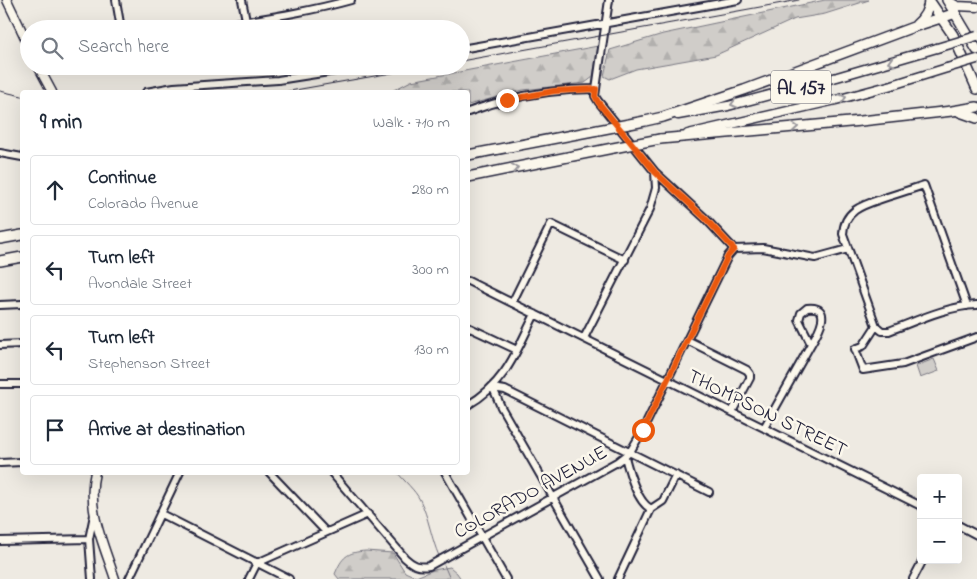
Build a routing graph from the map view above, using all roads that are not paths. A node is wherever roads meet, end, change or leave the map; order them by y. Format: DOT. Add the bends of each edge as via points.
graph roads {
  1 [pos="7,0"];
  2 [pos="12,0"];
  3 [pos="116,0"];
  4 [pos="242,0"];
  5 [pos="351,0"];
  6 [pos="610,0"];
  7 [pos="738,0"];
  8 [pos="929,0"];
  9 [pos="947,0"];
  10 [pos="977,8"];
  11 [pos="13,11"];
  12 [pos="956,14"];
  13 [pos="942,17"];
  14 [pos="119,20"];
  15 [pos="246,20"];
  16 [pos="605,24"];
  17 [pos="20,26"];
  18 [pos="916,26"];
  19 [pos="977,36"];
  20 [pos="470,47"];
  21 [pos="977,50"];
  22 [pos="977,59"];
  23 [pos="43,75"];
  24 [pos="310,75"];
  25 [pos="596,89"];
  26 [pos="977,89"];
  27 [pos="51,90"];
  28 [pos="157,90"];
  29 [pos="977,107"];
  30 [pos="470,111"];
  31 [pos="952,111"];
  32 [pos="664,117"];
  33 [pos="977,118"];
  34 [pos="676,136"];
  35 [pos="0,153"];
  36 [pos="470,155"];
  37 [pos="20,157"];
  38 [pos="655,172"];
  39 [pos="470,177"];
  40 [pos="20,235"];
  41 [pos="0,239"];
  42 [pos="848,248"];
  43 [pos="734,249"];
  44 [pos="20,257"];
  45 [pos="625,260"];
  46 [pos="0,261"];
  47 [pos="470,281"];
  48 [pos="512,303"];
  49 [pos="20,304"];
  50 [pos="0,305"];
  51 [pos="977,305"];
  52 [pos="968,306"];
  53 [pos="535,314"];
  54 [pos="876,326"];
  55 [pos="470,327"];
  56 [pos="977,337"];
  57 [pos="584,338"];
  58 [pos="687,340"];
  59 [pos="0,344"];
  60 [pos="20,344"];
  61 [pos="811,344"];
  62 [pos="517,350"];
  63 [pos="667,380"];
  64 [pos="0,384"];
  65 [pos="20,384"];
  66 [pos="493,388"];
  67 [pos="470,404"];
  68 [pos="732,412"];
  69 [pos="764,428"];
  70 [pos="630,452"];
  71 [pos="625,457"];
  72 [pos="20,462"];
  73 [pos="0,463"];
  74 [pos="95,475"];
  75 [pos="179,475"];
  76 [pos="272,475"];
  77 [pos="334,475"];
  78 [pos="447,475"];
  79 [pos="676,475"];
  80 [pos="709,492"];
  81 [pos="552,498"];
  82 [pos="917,504"];
  83 [pos="651,509"];
  84 [pos="161,514"];
  85 [pos="368,514"];
  86 [pos="94,515"];
  87 [pos="962,527"];
  88 [pos="326,532"];
  89 [pos="977,535"];
  90 [pos="482,538"];
  91 [pos="89,539"];
  92 [pos="0,541"];
  93 [pos="257,563"];
  94 [pos="921,564"];
  95 [pos="92,579"];
  96 [pos="115,579"];
  97 [pos="129,579"];
  98 [pos="249,579"];
  99 [pos="289,579"];
  100 [pos="506,579"];
  101 [pos="600,579"];
  102 [pos="618,579"];
  103 [pos="913,579"];
  1 -- 11 [label="main road"];
  2 -- 11 [label="main road"];
  3 -- 14 [label="street"];
  4 -- 15 [label="street"];
  5 -- 15 [label="street" via="292,14"];
  6 -- 16 [label="street"];
  7 -- 16 [label="street"];
  8 -- 13 [label="highway"];
  8 -- 18 [label="highway" via="927,13"];
  9 -- 10 [label="main road" via="958,6"];
  9 -- 12 [label="highway"];
  10 -- 12 [label="main road"];
  11 -- 17 [label="main road"];
  12 -- 13 [label="highway"];
  12 -- 21 [label="highway"];
  13 -- 18 [label="highway"];
  13 -- 26 [label="highway" via="962,52"];
  16 -- 20 [label="street"];
  16 -- 25 [label="street"];
  18 -- 32 [label="highway" via="796,72"];
  19 -- 32 [label="main road, AL 157, one-way, bridge" via="736,104"];
  34 -- 22 [label="main road, AL 157, one-way, bridge" via="892,86"];
  23 -- 27 [label="main road"];
  24 -- 28 [label="street" via="245,84"];
  25 -- 30 [label="street" via="565,89 524,96"];
  25 -- 38 [label="street" via="598,102"];
  29 -- 31 [label="highway"];
  31 -- 33 [label="highway"];
  34 -- 31 [label="highway, one-way"];
  32 -- 36 [label="highway, AL 157, bridge"];
  39 -- 34 [label="highway, AL 157, one-way, bridge"];
  35 -- 37 [label="street"];
  38 -- 43 [label="street"];
  38 -- 45 [label="street" via="654,200"];
  40 -- 41 [label="highway"];
  42 -- 43 [label="street" via="815,258 764,248"];
  42 -- 52 [label="street" via="843,227 854,210 924,185"];
  42 -- 54 [label="street"];
  43 -- 58 [label="street, COLORADO AVENUE"];
  44 -- 46 [label="highway"];
  45 -- 48 [label="street" via="551,224"];
  45 -- 57 [label="street"];
  47 -- 48 [label="street, THOMPSON STREET"];
  48 -- 53 [label="street, THOMPSON STREET"];
  49 -- 50 [label="street"];
  51 -- 52 [label="street"];
  52 -- 54 [label="street" via="889,331"];
  53 -- 57 [label="street, THOMPSON STREET"];
  53 -- 62 [label="street"];
  54 -- 56 [label="street" via="863,346 856,349 863,370 903,364"];
  55 -- 62 [label="street"];
  57 -- 63 [label="street, THOMPSON STREET"];
  58 -- 63 [label="street, COLORADO AVENUE"];
  58 -- 68 [label="street" via="750,374"];
  59 -- 60 [label="street"];
  61 -- 61 [label="street" via="823,321 819,310 812,308 804,310 799,320"];
  61 -- 69 [label="street"];
  62 -- 66 [label="street"];
  63 -- 68 [label="street, THOMPSON STREET"];
  63 -- 70 [label="street, COLORADO AVENUE"];
  64 -- 65 [label="street"];
  66 -- 67 [label="street"];
  66 -- 70 [label="street" via="505,390"];
  66 -- 81 [label="street"];
  68 -- 69 [label="street, THOMPSON STREET"];
  69 -- 82 [label="street, THOMPSON STREET"];
  70 -- 71 [label="street, COLORADO AVENUE"];
  70 -- 79 [label="street"];
  71 -- 81 [label="street, COLORADO AVENUE"];
  71 -- 83 [label="street" via="631,477 646,507"];
  72 -- 73 [label="street"];
  74 -- 86 [label="main road"];
  75 -- 84 [label="street"];
  76 -- 88 [label="street"];
  77 -- 85 [label="street"];
  78 -- 90 [label="street"];
  79 -- 80 [label="street"];
  79 -- 83 [label="street" via="663,501"];
  81 -- 90 [label="street, COLORADO AVENUE"];
  81 -- 101 [label="street"];
  83 -- 102 [label="street"];
  84 -- 93 [label="street"];
  84 -- 97 [label="street"];
  85 -- 88 [label="street"];
  85 -- 90 [label="street, COLORADO AVENUE" via="409,562 421,568"];
  86 -- 91 [label="street"];
  86 -- 96 [label="main road"];
  87 -- 89 [label="street"];
  88 -- 93 [label="street"];
  90 -- 100 [label="street"];
  91 -- 92 [label="street"];
  91 -- 95 [label="street"];
  93 -- 98 [label="street"];
  93 -- 99 [label="street"];
  94 -- 103 [label="street"];
}
